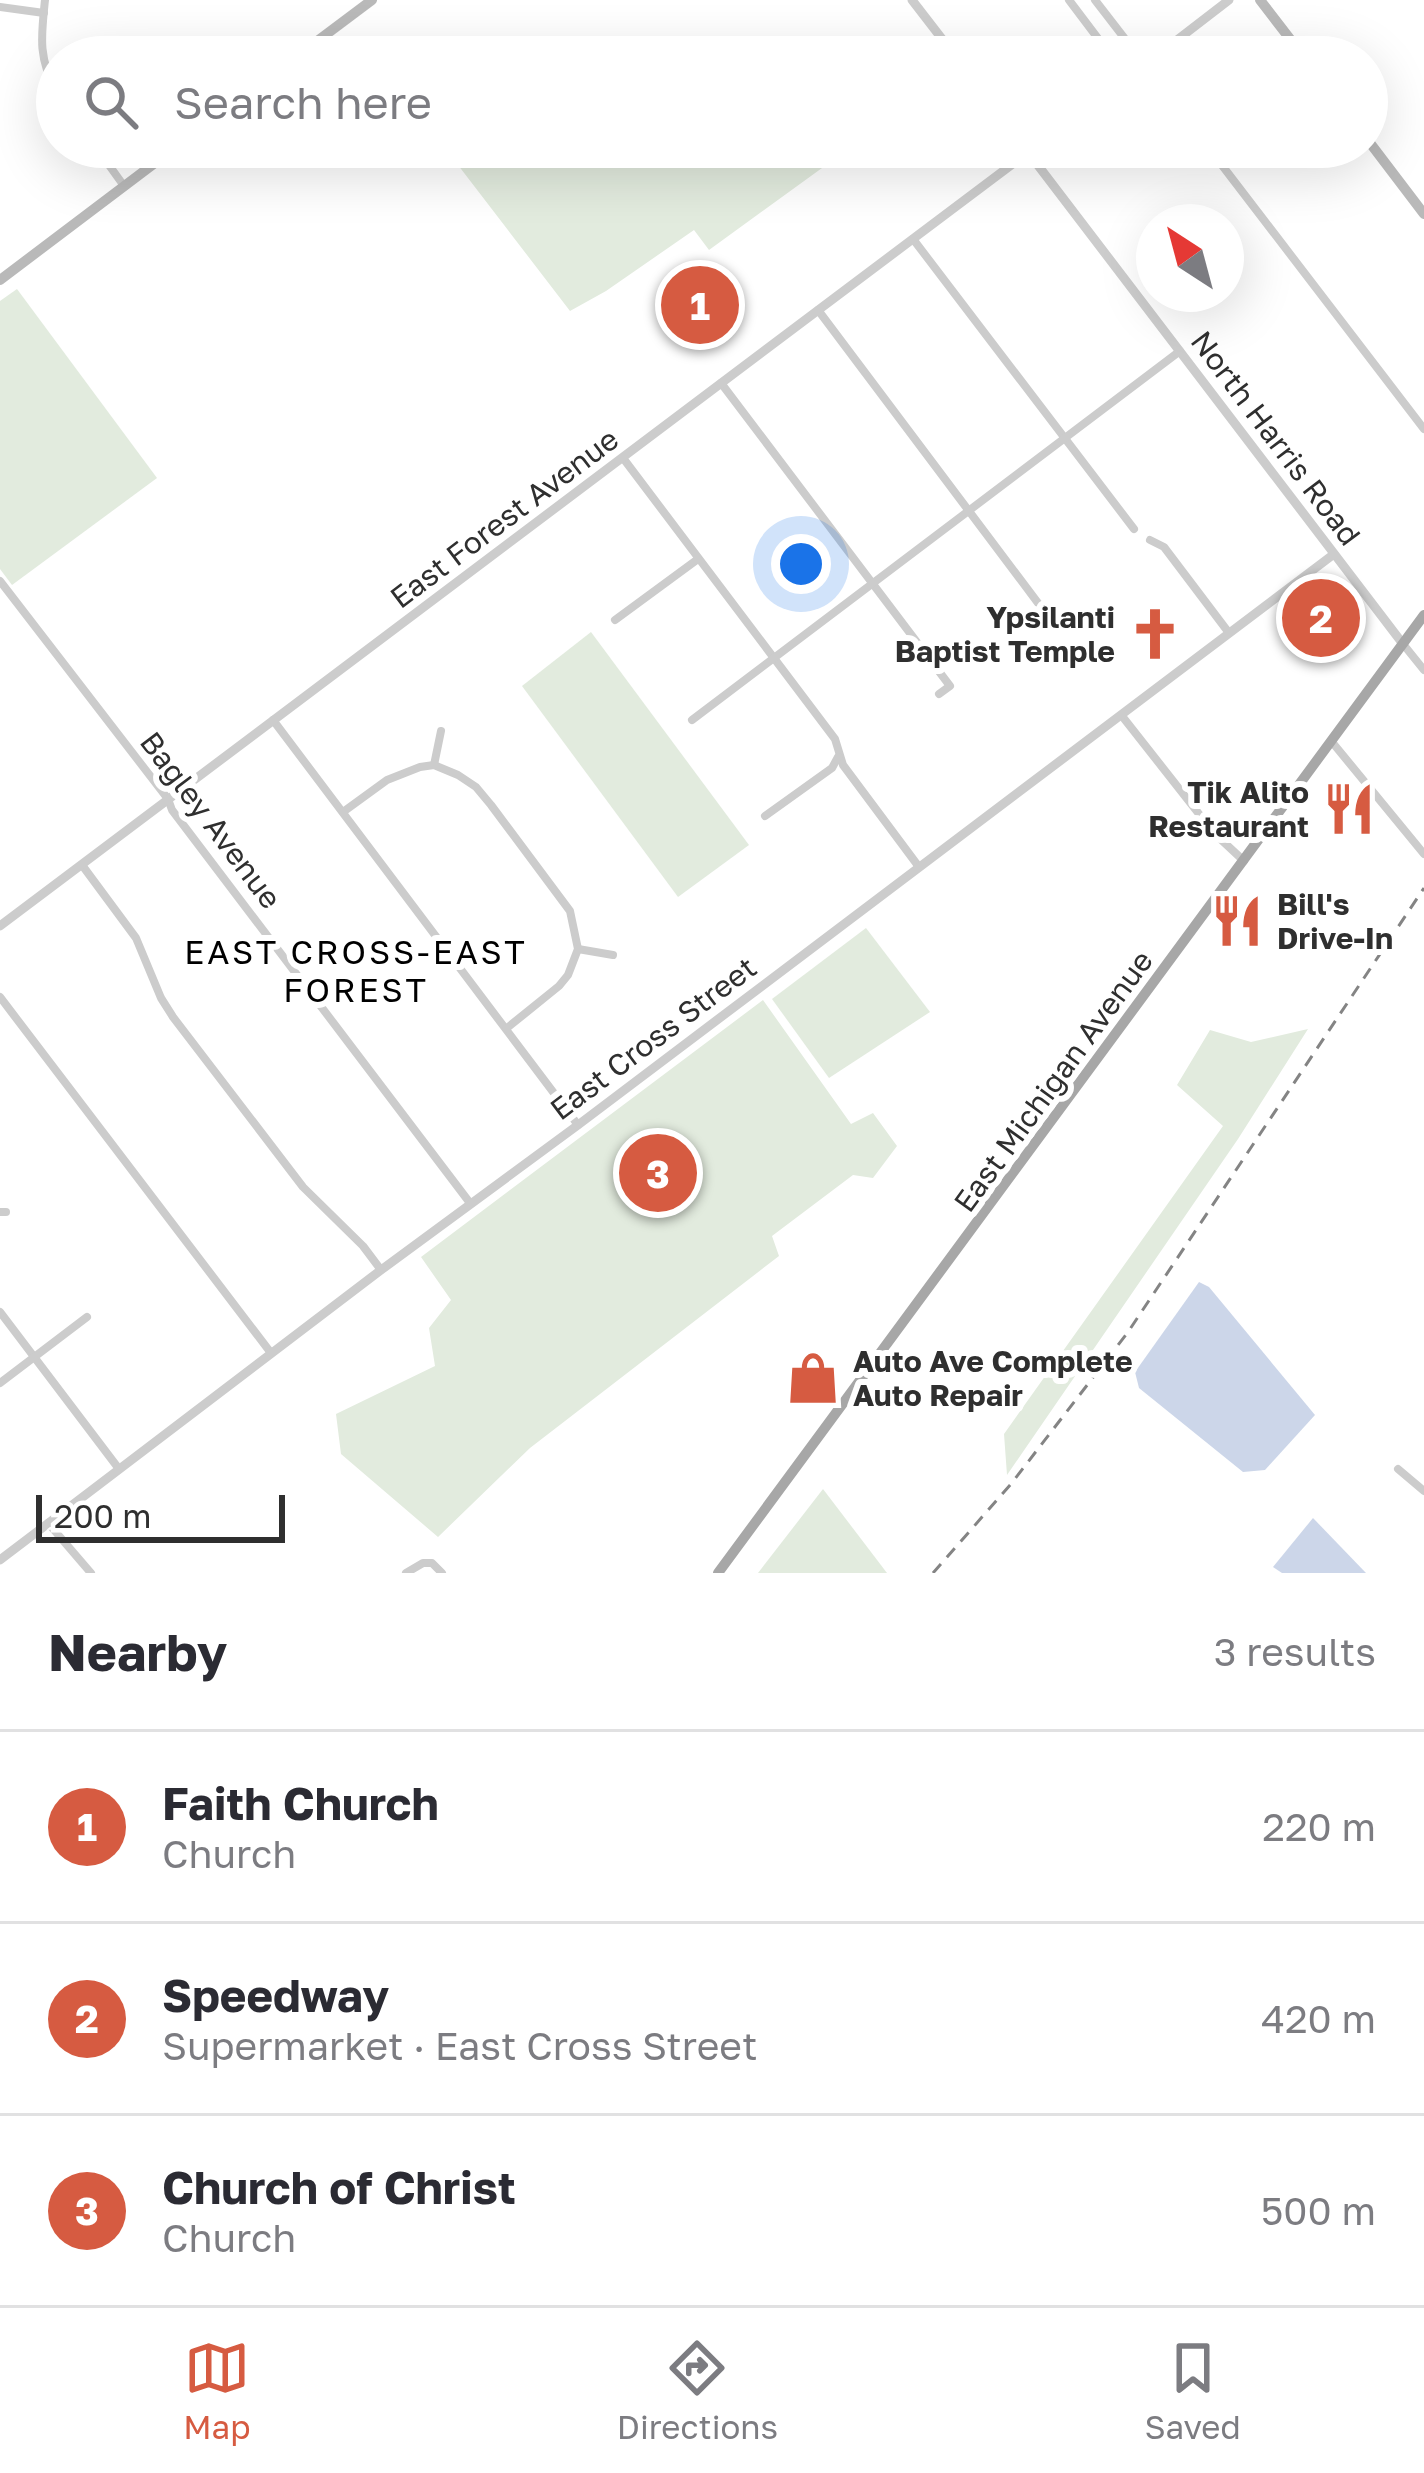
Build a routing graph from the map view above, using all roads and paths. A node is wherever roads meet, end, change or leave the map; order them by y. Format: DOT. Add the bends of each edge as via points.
graph roads {
  1 [pos="45,0"];
  2 [pos="372,0"];
  3 [pos="913,0"];
  4 [pos="1069,0"];
  5 [pos="1095,0"];
  6 [pos="1229,0"];
  7 [pos="1260,0"];
  8 [pos="0,7"];
  9 [pos="44,13"];
  10 [pos="42,36"];
  11 [pos="324,36"];
  12 [pos="940,36"];
  13 [pos="1096,36"];
  14 [pos="1123,36"];
  15 [pos="1182,36"];
  16 [pos="1288,36"];
  17 [pos="1388,167"];
  18 [pos="110,168"];
  19 [pos="149,168"];
  20 [pos="1005,168"];
  21 [pos="1043,168"];
  22 [pos="1224,168"];
  23 [pos="124,187"];
  24 [pos="1424,214"];
  25 [pos="913,239"];
  26 [pos="0,280"];
  27 [pos="818,310"];
  28 [pos="1180,351"];
  29 [pos="721,383"];
  30 [pos="1424,429"];
  31 [pos="1065,439"];
  32 [pos="623,458"];
  33 [pos="970,510"];
  34 [pos="1134,529"];
  35 [pos="1150,540"];
  36 [pos="1334,554"];
  37 [pos="698,559"];
  38 [pos="0,581"];
  39 [pos="873,583"];
  40 [pos="1044,611"];
  41 [pos="1424,615"];
  42 [pos="615,620"];
  43 [pos="1229,633"];
  44 [pos="1403,644"];
  45 [pos="774,658"];
  46 [pos="1424,670"];
  47 [pos="939,694"];
  48 [pos="1122,716"];
  49 [pos="272,720"];
  50 [pos="692,720"];
  51 [pos="441,731"];
  52 [pos="1332,742"];
  53 [pos="838,757"];
  54 [pos="434,765"];
  55 [pos="169,799"];
  56 [pos="343,812"];
  57 [pos="765,816"];
  58 [pos="1424,854"];
  59 [pos="1245,862"];
  60 [pos="82,865"];
  61 [pos="920,867"];
  62 [pos="0,926"];
  63 [pos="578,949"];
  64 [pos="613,955"];
  65 [pos="0,997"];
  66 [pos="507,1028"];
  67 [pos="578,1125"];
  68 [pos="470,1203"];
  69 [pos="381,1270"];
  70 [pos="0,1312"];
  71 [pos="87,1317"];
  72 [pos="271,1353"];
  73 [pos="34,1357"];
  74 [pos="0,1383"];
  75 [pos="119,1468"];
  76 [pos="1398,1468"];
  77 [pos="1424,1491"];
  78 [pos="48,1523"];
  79 [pos="0,1561"];
  80 [pos="440,1571"];
  81 [pos="91,1573"];
  82 [pos="406,1573"];
  83 [pos="718,1573"];
  1 -- 9 [label="street"];
  2 -- 11 [label="main road"];
  3 -- 12 [label="street"];
  4 -- 13 [label="street"];
  5 -- 14 [label="street"];
  6 -- 15 [label="street"];
  7 -- 16 [label="main road"];
  8 -- 9 [label="street"];
  9 -- 10 [label="street"];
  17 -- 24 [label="main road"];
  18 -- 23 [label="street"];
  19 -- 23 [label="main road"];
  20 -- 25 [label="street, East Forest Avenue"];
  21 -- 28 [label="street, North Harris Road"];
  22 -- 30 [label="street"];
  23 -- 26 [label="main road"];
  25 -- 27 [label="street, East Forest Avenue"];
  25 -- 31 [label="street"];
  27 -- 29 [label="street, East Forest Avenue"];
  27 -- 33 [label="street"];
  28 -- 31 [label="street"];
  28 -- 36 [label="street, North Harris Road"];
  29 -- 32 [label="street, East Forest Avenue"];
  29 -- 39 [label="street"];
  31 -- 33 [label="street"];
  31 -- 34 [label="street"];
  32 -- 37 [label="street"];
  32 -- 49 [label="street, East Forest Avenue"];
  33 -- 39 [label="street"];
  33 -- 40 [label="street"];
  35 -- 43 [label="street" via="1164,547"];
  36 -- 43 [label="street, East Cross Street"];
  36 -- 44 [label="street, North Harris Road"];
  37 -- 42 [label="street"];
  37 -- 45 [label="street"];
  38 -- 55 [label="street, Bagley Avenue"];
  39 -- 45 [label="street"];
  39 -- 47 [label="street" via="953,683"];
  41 -- 44 [label="main road, East Michigan Avenue"];
  43 -- 48 [label="street, East Cross Street"];
  44 -- 46 [label="street"];
  44 -- 52 [label="main road, East Michigan Avenue"];
  45 -- 50 [label="street"];
  45 -- 53 [label="street" via="835,739"];
  48 -- 59 [label="street"];
  48 -- 61 [label="street, East Cross Street"];
  49 -- 55 [label="street, East Forest Avenue"];
  49 -- 56 [label="street"];
  51 -- 54 [label="street"];
  52 -- 58 [label="street"];
  52 -- 59 [label="main road, East Michigan Avenue"];
  53 -- 57 [label="street"];
  53 -- 61 [label="street"];
  54 -- 56 [label="street" via="387,780"];
  54 -- 63 [label="street" via="476,787 491,805 570,910"];
  55 -- 60 [label="street, East Forest Avenue"];
  55 -- 68 [label="street, Bagley Avenue"];
  56 -- 66 [label="street"];
  59 -- 83 [label="main road, East Michigan Avenue"];
  60 -- 62 [label="street, East Forest Avenue"];
  60 -- 69 [label="street" via="136,938 173,1017 303,1187"];
  61 -- 67 [label="street, East Cross Street"];
  63 -- 64 [label="street"];
  63 -- 66 [label="street" via="559,986"];
  65 -- 72 [label="street"];
  66 -- 67 [label="street"];
  67 -- 68 [label="street, East Cross Street"];
  68 -- 69 [label="street, East Cross Street"];
  69 -- 72 [label="street, East Cross Street"];
  70 -- 73 [label="street"];
  71 -- 73 [label="street"];
  72 -- 75 [label="street, East Cross Street"];
  73 -- 74 [label="street"];
  73 -- 75 [label="street"];
  75 -- 78 [label="street, East Cross Street"];
  76 -- 77 [label="street"];
  78 -- 79 [label="street, East Cross Street"];
  78 -- 81 [label="street"];
  80 -- 82 [label="street" via="423,1563"];
}
